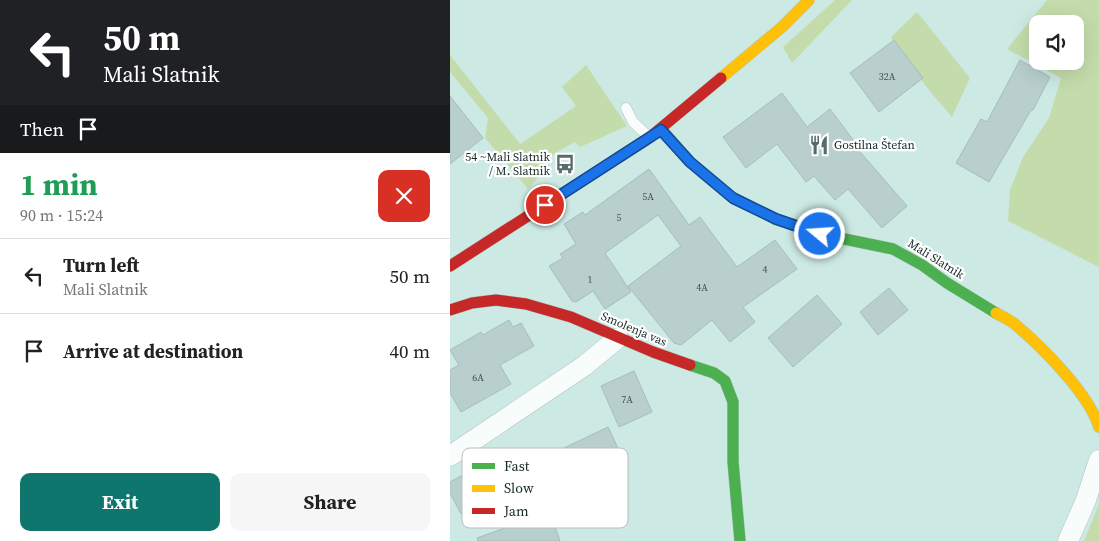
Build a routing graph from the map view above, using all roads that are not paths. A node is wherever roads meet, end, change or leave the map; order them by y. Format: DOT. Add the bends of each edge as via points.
graph roads {
  1 [pos="809,0"];
  2 [pos="626,108"];
  3 [pos="661,130"];
  4 [pos="649,138"];
  5 [pos="450,266"];
  6 [pos="450,310"];
  7 [pos="618,338"];
  8 [pos="1099,427"];
  9 [pos="450,456"];
  10 [pos="1099,460"];
  11 [pos="740,541"];
  12 [pos="1068,541"];
  1 -- 3 [label="street"];
  2 -- 4 [label="lane" via="633,122"];
  3 -- 4 [label="street"];
  3 -- 8 [label="street, Mali Slatnik" via="690,162 733,198 776,219 820,234 893,249 1015,324 1065,373 1095,414"];
  4 -- 5 [label="street"];
  6 -- 7 [label="street, Smolenja vas" via="496,300 526,304 571,317"];
  7 -- 9 [label="street" via="584,366"];
  7 -- 11 [label="street, Smolenja vas" via="714,373 725,381 733,402 733,462"];
  10 -- 12 [label="street"];
}
